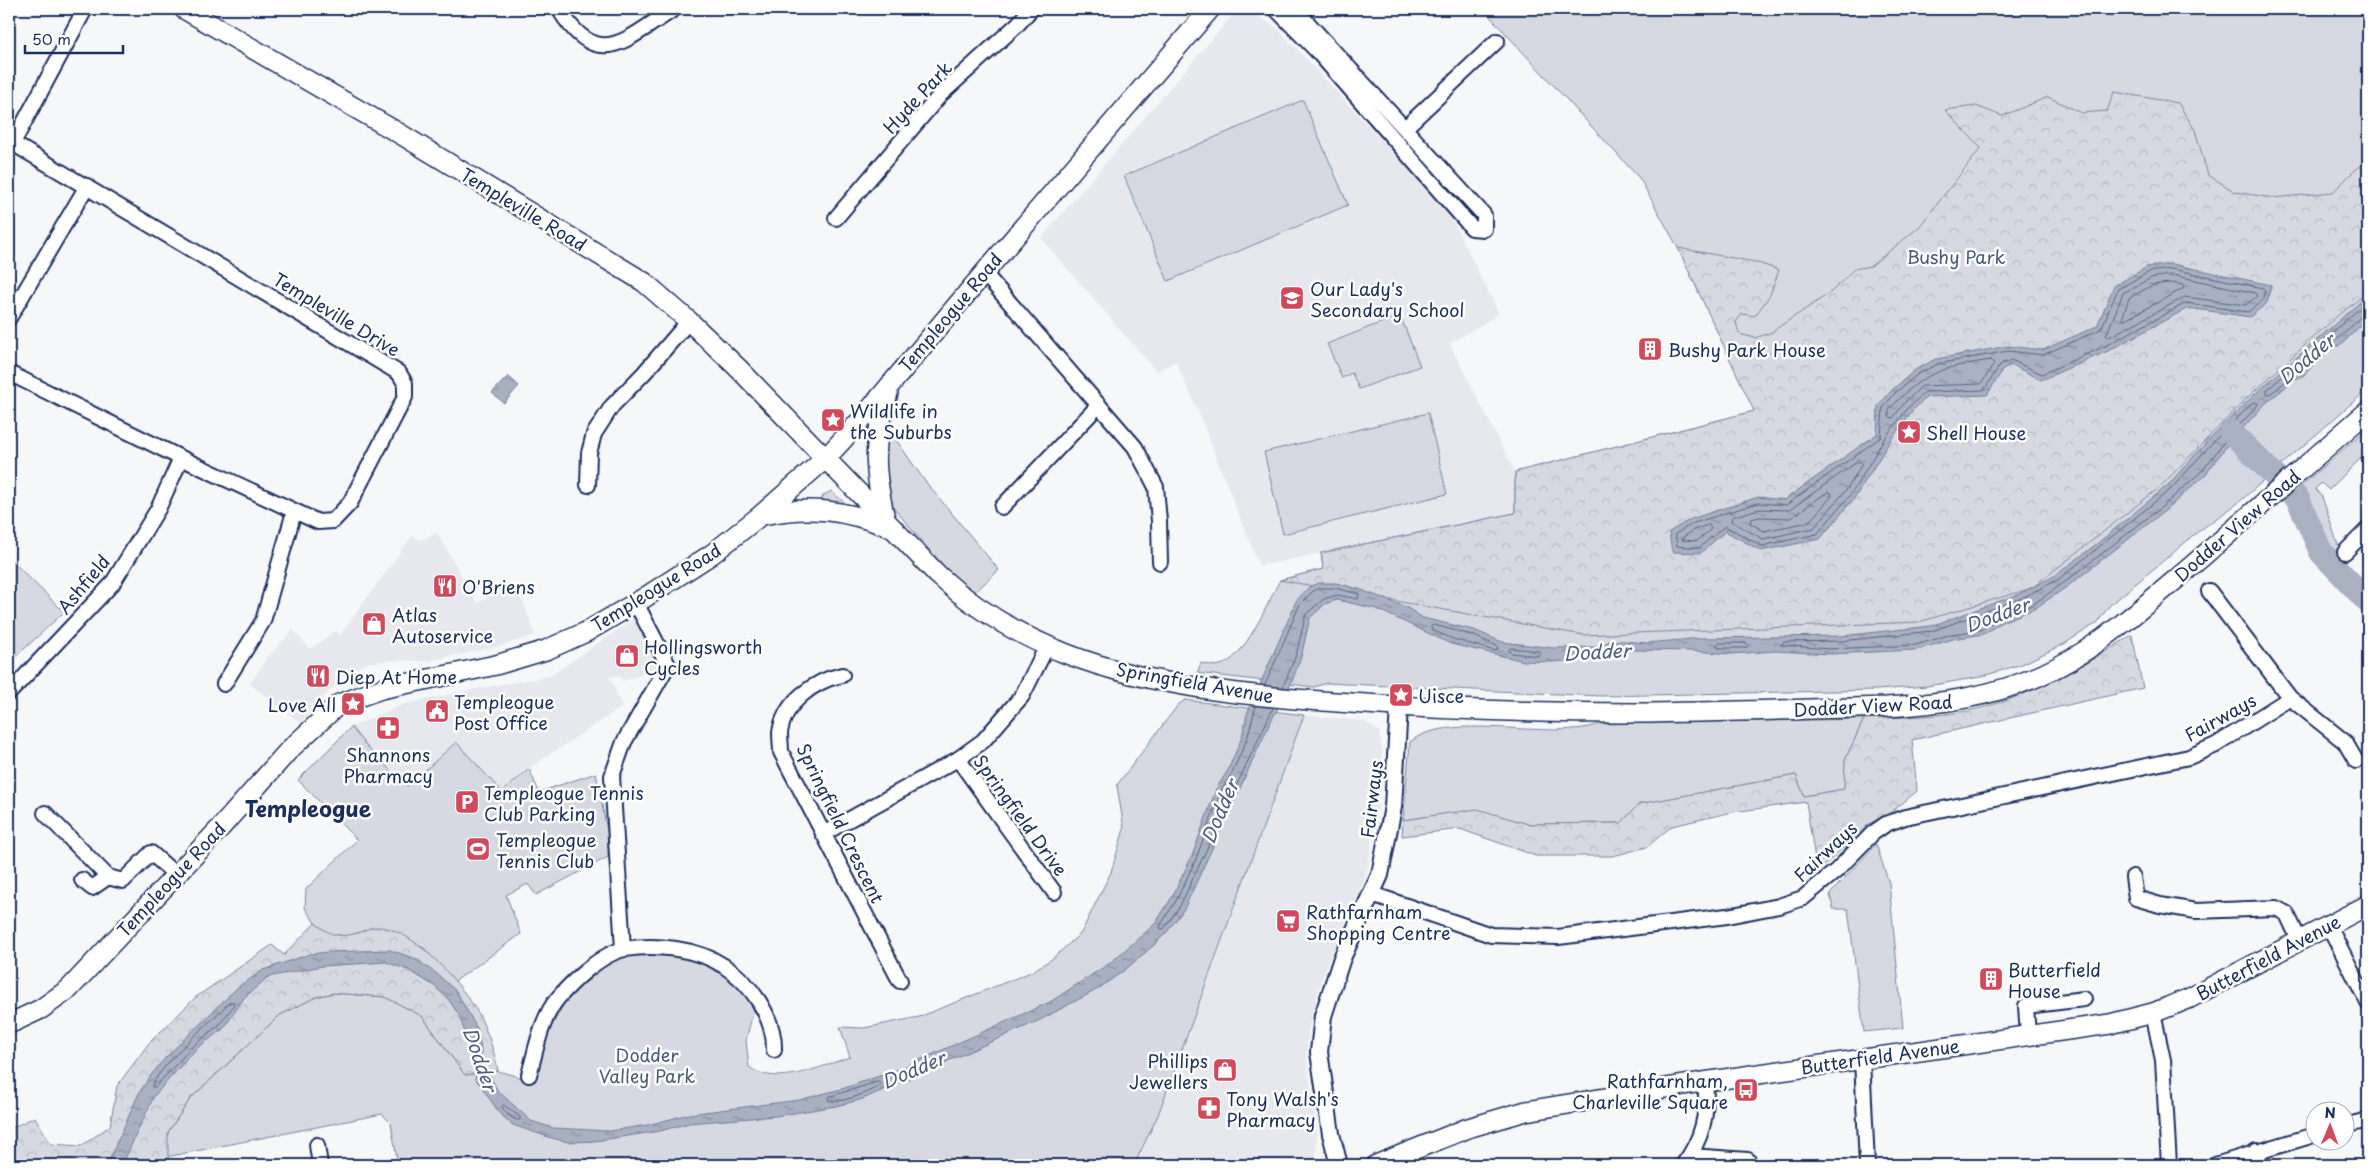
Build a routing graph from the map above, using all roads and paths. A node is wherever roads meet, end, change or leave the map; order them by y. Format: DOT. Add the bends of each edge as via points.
graph roads {
  1 [pos="85,9"];
  2 [pos="559,9"];
  3 [pos="674,9"];
  4 [pos="1031,9"];
  5 [pos="1210,9"];
  6 [pos="1276,9"];
  7 [pos="1295,9"];
  8 [pos="187,10"];
  9 [pos="1497,40"];
  10 [pos="1405,128"];
  11 [pos="11,142"];
  12 [pos="87,186"];
  13 [pos="836,218"];
  14 [pos="984,273"];
  15 [pos="9,318"];
  16 [pos="689,321"];
  17 [pos="9,373"];
  18 [pos="892,382"];
  19 [pos="1099,405"];
  20 [pos="2368,411"];
  21 [pos="181,458"];
  22 [pos="826,458"];
  23 [pos="588,485"];
  24 [pos="1002,507"];
  25 [pos="294,512"];
  26 [pos="761,515"];
  27 [pos="889,524"];
  28 [pos="2368,529"];
  29 [pos="2345,552"];
  30 [pos="1160,562"];
  31 [pos="2209,591"];
  32 [pos="636,603"];
  33 [pos="1047,646"];
  34 [pos="842,675"];
  35 [pos="224,684"];
  36 [pos="9,693"];
  37 [pos="2290,698"];
  38 [pos="1399,707"];
  39 [pos="958,759"];
  40 [pos="2356,761"];
  41 [pos="45,813"];
  42 [pos="823,834"];
  43 [pos="176,875"];
  44 [pos="2132,877"];
  45 [pos="108,878"];
  46 [pos="82,880"];
  47 [pos="1054,892"];
  48 [pos="1372,894"];
  49 [pos="2368,905"];
  50 [pos="2332,934"];
  51 [pos="2300,942"];
  52 [pos="623,949"];
  53 [pos="900,982"];
  54 [pos="2084,999"];
  55 [pos="2368,1003"];
  56 [pos="2153,1013"];
  57 [pos="9,1024"];
  58 [pos="2028,1036"];
  59 [pos="774,1050"];
  60 [pos="1862,1059"];
  61 [pos="529,1075"];
  62 [pos="1703,1082"];
  63 [pos="2368,1120"];
  64 [pos="2354,1124"];
  65 [pos="2304,1138"];
  66 [pos="317,1145"];
  67 [pos="2256,1151"];
  68 [pos="1748,1157"];
  69 [pos="1686,1161"];
  70 [pos="320,1165"];
  71 [pos="1339,1165"];
  72 [pos="1376,1165"];
  73 [pos="1867,1165"];
  74 [pos="2169,1165"];
  75 [pos="2215,1165"];
  76 [pos="2260,1165"];
  1 -- 11 [label="street"];
  2 -- 3 [label="street" via="576,34 600,46 616,45"];
  4 -- 13 [label="street, Hyde Park" via="941,94"];
  5 -- 14 [label="main road, Templeogue Road"];
  6 -- 10 [label="street" via="1317,51 1472,228 1484,229 1484,215"];
  7 -- 10 [label="street"];
  8 -- 16 [label="main road, Templeville Road" via="402,135 644,282"];
  9 -- 10 [label="street"];
  11 -- 12 [label="street, Templeville Drive"];
  12 -- 15 [label="street"];
  12 -- 25 [label="street, Templeville Drive" via="399,373 405,382 405,397 350,503 333,521 318,522"];
  14 -- 18 [label="main road, Templeogue Road"];
  14 -- 19 [label="street"];
  16 -- 22 [label="main road, Templeville Road"];
  16 -- 23 [label="street" via="612,406 594,434 589,453"];
  17 -- 21 [label="street, Templeville Drive"];
  18 -- 22 [label="main road, Templeogue Road"];
  18 -- 27 [label="main road" via="876,440 879,494"];
  19 -- 24 [label="street"];
  19 -- 30 [label="street" via="1135,448 1156,487"];
  20 -- 38 [label="main road, Dodder View Road" via="2216,546 2096,644 2042,675 1988,694 1907,706 1657,712"];
  21 -- 25 [label="street, Templeville Drive"];
  21 -- 36 [label="street, Ashfield" via="158,509 112,584"];
  22 -- 26 [label="main road, Templeogue Road"];
  22 -- 27 [label="main road, Springfield Avenue"];
  25 -- 35 [label="street" via="263,621"];
  26 -- 27 [label="main road" via="789,509 827,510"];
  26 -- 32 [label="main road, Templeogue Road" via="712,554"];
  27 -- 33 [label="main road, Springfield Avenue" via="960,596"];
  28 -- 29 [label="street"];
  31 -- 37 [label="street"];
  32 -- 43 [label="main road, Templeogue Road" via="586,632 538,654 403,684 339,704 289,750"];
  32 -- 52 [label="street" via="668,666 624,742 612,776"];
  33 -- 38 [label="main road, Springfield Avenue" via="1124,672 1245,693"];
  33 -- 39 [label="street" via="1022,696 982,741"];
  34 -- 42 [label="street, Springfield Crescent" via="821,680 794,702 785,715 780,733 782,752"];
  37 -- 40 [label="street" via="2344,742"];
  37 -- 48 [label="street, Fairways" via="2216,745 2189,757 1915,815 1886,824 1812,892 1779,906 1727,916 1558,937 1491,936"];
  38 -- 48 [label="street, Fairways" via="1393,807 1380,875"];
  39 -- 42 [label="street"];
  39 -- 47 [label="street, Springfield Drive"];
  41 -- 45 [label="street"];
  42 -- 53 [label="street, Springfield Crescent"];
  43 -- 45 [label="street" via="151,853 123,881"];
  43 -- 57 [label="main road, Templeogue Road" via="69,989 41,1009"];
  44 -- 51 [label="street" via="2136,898 2160,905 2196,911 2276,908 2287,914"];
  45 -- 46 [label="street" via="92,888"];
  48 -- 71 [label="street, Fairways" via="1332,985 1320,1037 1319,1052 1331,1134"];
  49 -- 51 [label="main road, Butterfield Avenue"];
  50 -- 55 [label="street"];
  51 -- 56 [label="main road, Butterfield Avenue" via="2188,999"];
  52 -- 59 [label="street" via="657,947 694,953 724,965 748,987 759,1003 774,1037"];
  52 -- 61 [label="street" via="598,962 557,1000 543,1025"];
  54 -- 58 [label="street" via="2026,1006"];
  56 -- 58 [label="main road, Butterfield Avenue" via="2110,1024"];
  56 -- 74 [label="street" via="2162,1060"];
  58 -- 60 [label="main road, Butterfield Avenue"];
  60 -- 62 [label="main road, Butterfield Avenue"];
  60 -- 73 [label="street"];
  62 -- 69 [label="street" via="1699,1133"];
  62 -- 72 [label="main road, Butterfield Avenue" via="1526,1111 1468,1128"];
  63 -- 64 [label="street"];
  65 -- 67 [label="street"];
  66 -- 70 [label="street"];
  67 -- 75 [label="street"];
  67 -- 76 [label="street"];
  68 -- 69 [label="street"];
}
